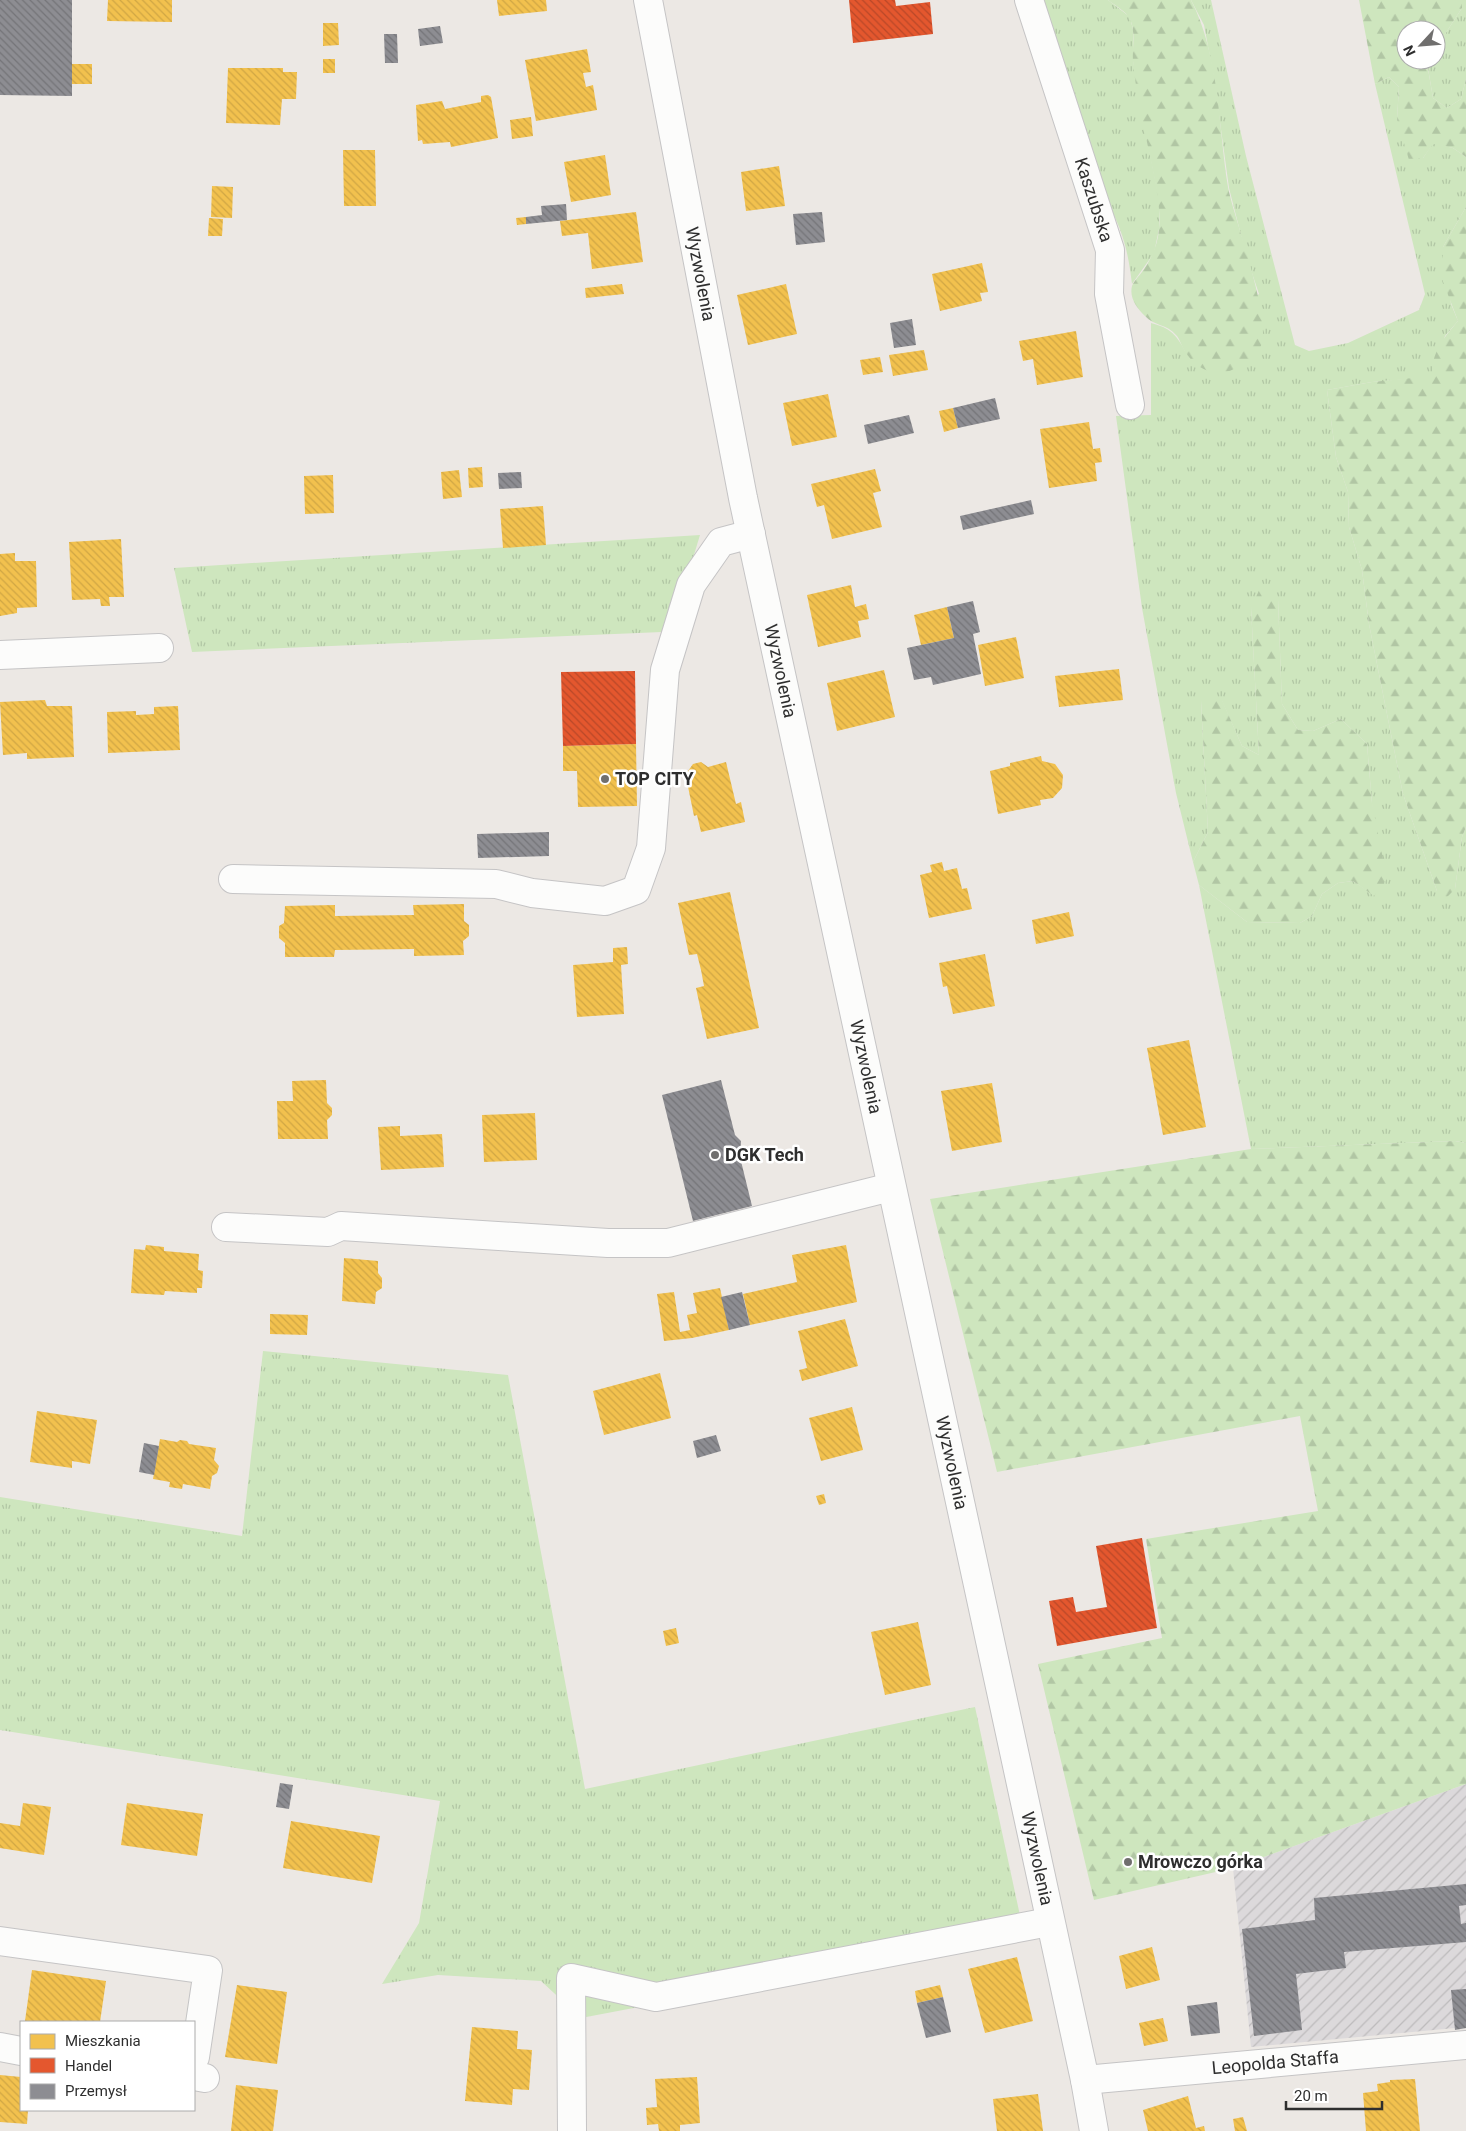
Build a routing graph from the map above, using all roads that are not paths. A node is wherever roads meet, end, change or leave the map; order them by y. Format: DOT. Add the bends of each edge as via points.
graph roads {
  1 [pos="648,0"];
  2 [pos="1029,0"];
  3 [pos="1130,405"];
  4 [pos="751,534"];
  5 [pos="159,648"];
  6 [pos="0,655"];
  7 [pos="233,879"];
  8 [pos="891,1187"];
  9 [pos="226,1227"];
  10 [pos="1049,1922"];
  11 [pos="0,1941"];
  12 [pos="1466,2045"];
  13 [pos="0,2048"];
  14 [pos="20,2051"];
  15 [pos="198,2070"];
  16 [pos="1085,2080"];
  17 [pos="572,2131"];
  18 [pos="1094,2131"];
  1 -- 4 [label="street, Wyzwolenia" via="696,263"];
  2 -- 3 [label="street, Kaszubska" via="1110,250 1109,294"];
  4 -- 7 [label="street" via="721,542 691,585 665,670 651,848 636,890 605,902 532,893 496,884"];
  4 -- 8 [label="street, Wyzwolenia"];
  5 -- 6 [label="street"];
  8 -- 9 [label="street" via="668,1243 608,1243 342,1226 328,1232"];
  8 -- 10 [label="street, Wyzwolenia"];
  10 -- 16 [label="street, Wyzwolenia"];
  10 -- 17 [label="street" via="656,1997 571,1978"];
  11 -- 15 [label="street" via="208,1970"];
  12 -- 16 [label="street, Leopolda Staffa"];
  13 -- 14 [label="street"];
  16 -- 18 [label="street, Wyzwolenia"];
}
